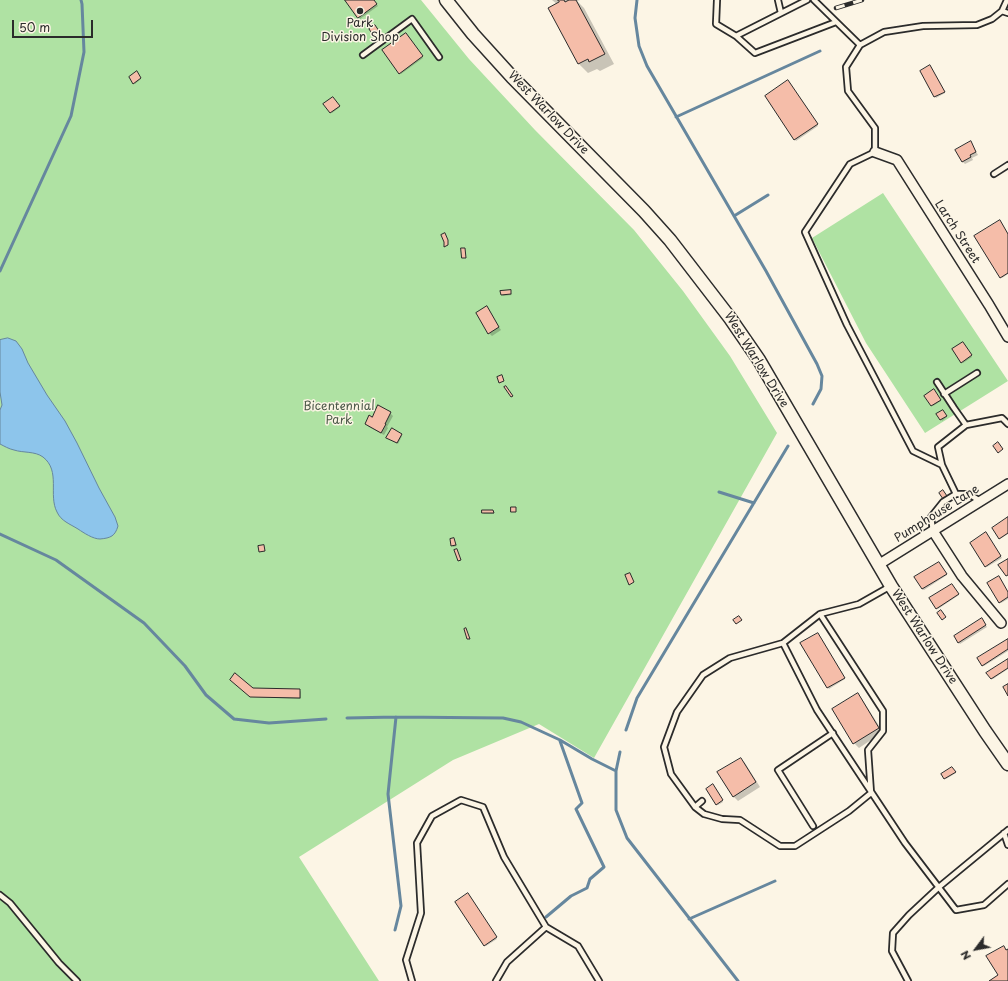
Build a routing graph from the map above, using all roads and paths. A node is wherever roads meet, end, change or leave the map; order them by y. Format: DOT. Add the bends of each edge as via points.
graph roads {
  1 [pos="446,0"];
  2 [pos="717,0"];
  3 [pos="778,0"];
  4 [pos="807,0"];
  5 [pos="814,0"];
  6 [pos="1007,0"];
  7 [pos="1002,11"];
  8 [pos="781,13"];
  9 [pos="1008,13"];
  10 [pos="836,22"];
  11 [pos="736,36"];
  12 [pos="860,46"];
  13 [pos="363,55"];
  14 [pos="439,57"];
  15 [pos="875,152"];
  16 [pos="1008,165"];
  17 [pos="994,174"];
  18 [pos="1008,337"];
  19 [pos="977,373"];
  20 [pos="937,382"];
  21 [pos="944,394"];
  22 [pos="1008,424"];
  23 [pos="966,425"];
  24 [pos="942,465"];
  25 [pos="1008,484"];
  26 [pos="956,494"];
  27 [pos="981,501"];
  28 [pos="933,531"];
  29 [pos="878,565"];
  30 [pos="891,586"];
  31 [pos="820,614"];
  32 [pos="1001,623"];
  33 [pos="783,643"];
  34 [pos="833,734"];
  35 [pos="1008,764"];
  36 [pos="871,793"];
  37 [pos="702,801"];
  38 [pos="695,807"];
  39 [pos="813,826"];
  40 [pos="1006,831"];
  41 [pos="1008,846"];
  42 [pos="1008,884"];
  43 [pos="939,887"];
  44 [pos="0,895"];
  45 [pos="546,927"];
  46 [pos="77,981"];
  47 [pos="412,981"];
  48 [pos="496,981"];
  49 [pos="599,981"];
  50 [pos="908,981"];
  1 -- 29 [label="street, West Warlow Drive" via="512,77 644,211 702,281 758,360"];
  2 -- 11 [label="lane" via="716,24"];
  3 -- 8 [label="lane"];
  4 -- 8 [label="lane"];
  5 -- 10 [label="lane"];
  6 -- 7 [label="lane"];
  7 -- 9 [label="lane"];
  7 -- 12 [label="lane" via="992,19 977,25 922,26 884,32"];
  8 -- 11 [label="lane"];
  10 -- 11 [label="lane" via="755,54"];
  10 -- 12 [label="lane"];
  12 -- 15 [label="lane" via="846,67 848,91 875,128"];
  13 -- 14 [label="lane" via="412,19"];
  15 -- 18 [label="street, Larch Street" via="897,160"];
  15 -- 24 [label="lane" via="850,164 805,232 846,325 914,451"];
  16 -- 17 [label="lane"];
  19 -- 21 [label="lane"];
  20 -- 21 [label="lane"];
  21 -- 23 [label="lane"];
  22 -- 23 [label="lane" via="1002,418"];
  23 -- 24 [label="lane" via="938,447"];
  24 -- 26 [label="lane"];
  25 -- 27 [label="street, Pumphouse Lane"];
  26 -- 27 [label="lane" via="969,494"];
  26 -- 28 [label="lane" via="943,502 931,517"];
  27 -- 28 [label="street, Pumphouse Lane"];
  28 -- 29 [label="street, Pumphouse Lane"];
  28 -- 32 [label="street" via="962,576"];
  29 -- 30 [label="street, West Warlow Drive"];
  30 -- 31 [label="lane" via="859,604"];
  30 -- 35 [label="street, West Warlow Drive"];
  31 -- 33 [label="lane"];
  31 -- 36 [label="lane" via="882,711 883,731 868,750"];
  33 -- 34 [label="lane" via="817,710"];
  33 -- 38 [label="lane" via="730,658 703,675 677,712 664,747 671,774"];
  34 -- 36 [label="lane"];
  34 -- 39 [label="lane" via="778,770"];
  36 -- 38 [label="lane" via="849,811 795,846 780,846 740,820 704,814"];
  36 -- 43 [label="lane"];
  37 -- 38 [label="lane"];
  40 -- 41 [label="lane"];
  40 -- 43 [label="lane"];
  42 -- 43 [label="lane" via="984,906 956,910"];
  43 -- 50 [label="lane" via="894,933 892,951"];
  44 -- 46 [label="lane" via="10,903 58,963"];
  45 -- 47 [label="lane" via="504,857 483,806 461,800 432,816 417,842 421,914 406,960"];
  45 -- 48 [label="lane" via="507,962"];
  45 -- 49 [label="lane" via="578,946"];
}
